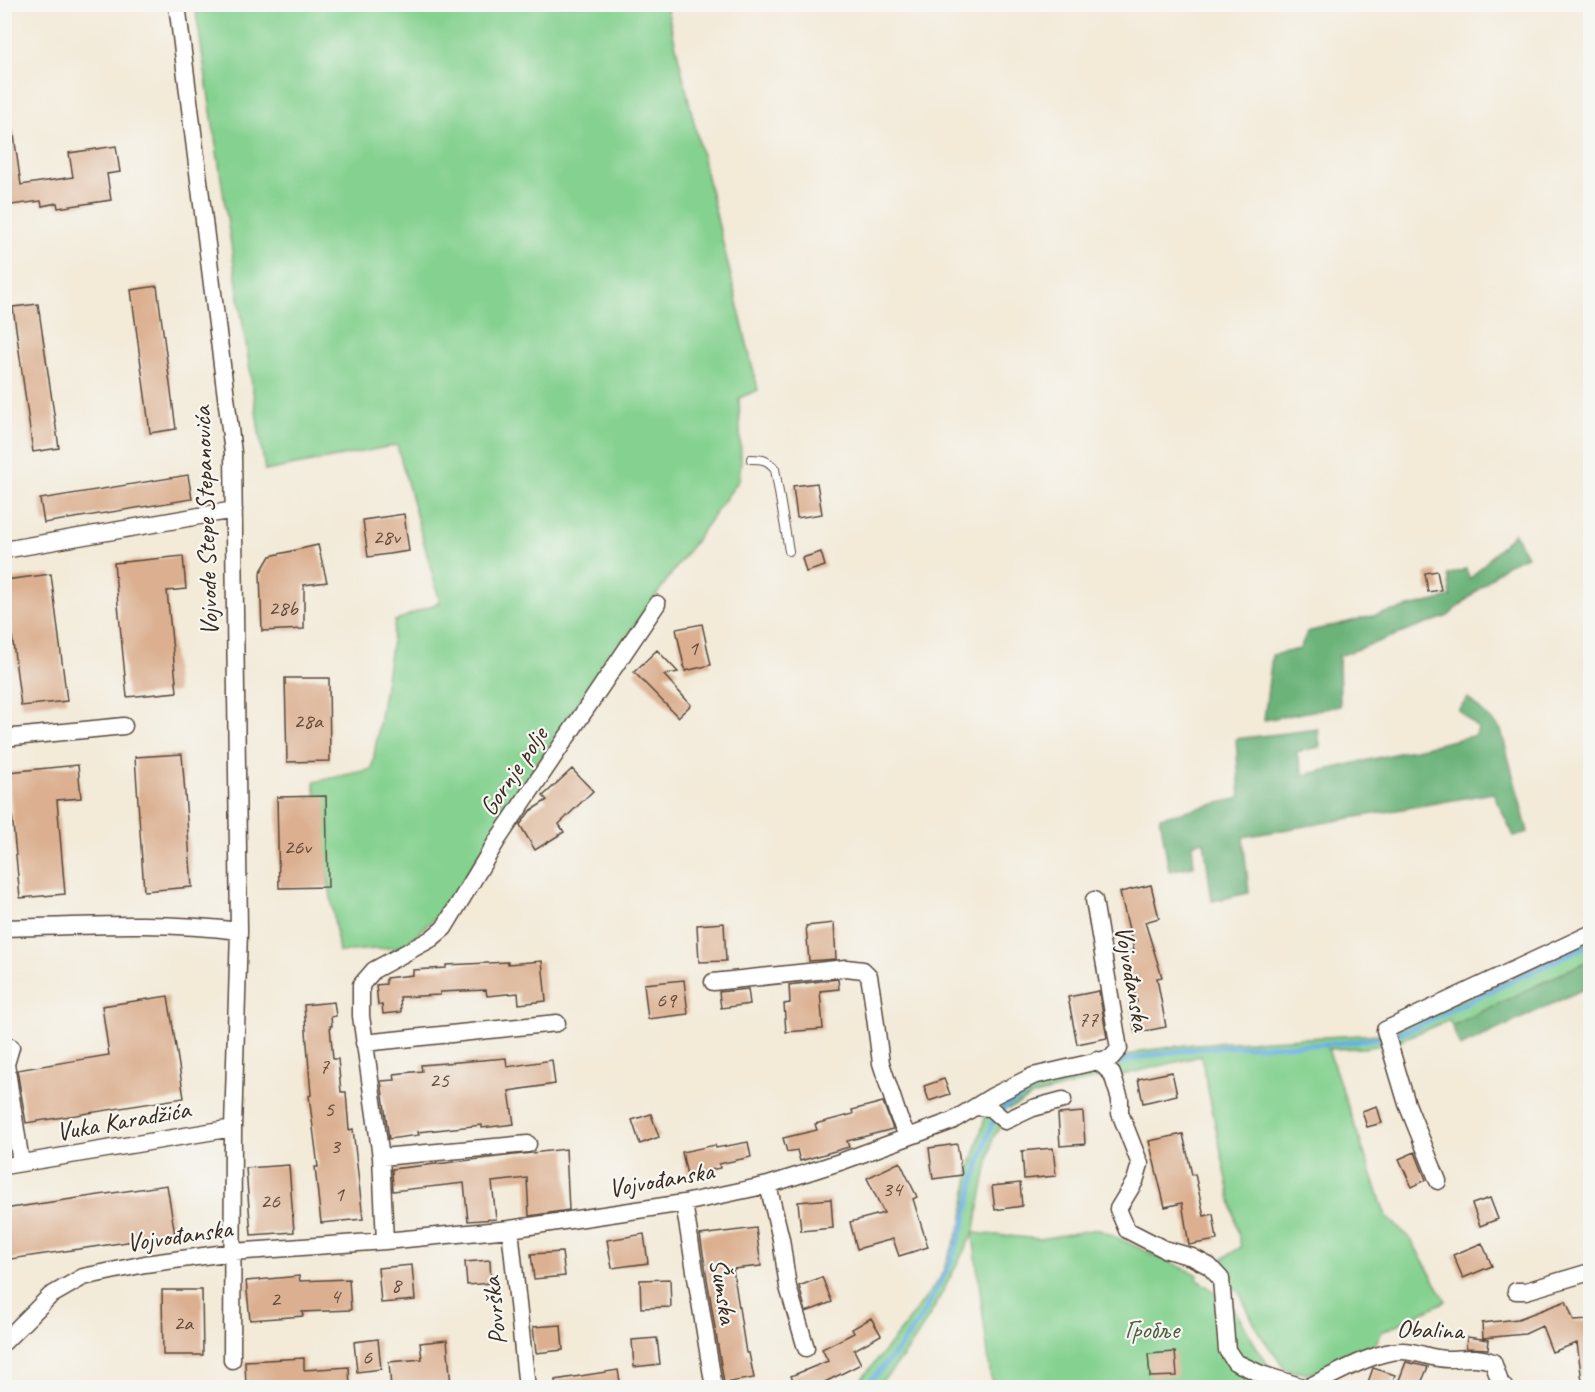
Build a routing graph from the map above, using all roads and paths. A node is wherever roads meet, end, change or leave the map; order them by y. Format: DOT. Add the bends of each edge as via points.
graph roads {
  1 [pos="177,4"];
  2 [pos="751,459"];
  3 [pos="234,510"];
  4 [pos="4,550"];
  5 [pos="789,551"];
  6 [pos="657,604"];
  7 [pos="124,726"];
  8 [pos="4,738"];
  9 [pos="1094,900"];
  10 [pos="4,928"];
  11 [pos="239,931"];
  12 [pos="1590,934"];
  13 [pos="713,982"];
  14 [pos="556,1023"];
  15 [pos="364,1043"];
  16 [pos="11,1047"];
  17 [pos="1098,1061"];
  18 [pos="1063,1100"];
  19 [pos="983,1107"];
  20 [pos="233,1128"];
  21 [pos="908,1137"];
  22 [pos="528,1144"];
  23 [pos="381,1157"];
  24 [pos="13,1165"];
  25 [pos="1438,1181"];
  26 [pos="768,1185"];
  27 [pos="684,1203"];
  28 [pos="510,1229"];
  29 [pos="385,1241"];
  30 [pos="233,1252"];
  31 [pos="1590,1272"];
  32 [pos="1516,1291"];
  33 [pos="4,1342"];
  34 [pos="806,1348"];
  35 [pos="232,1360"];
  36 [pos="527,1388"];
  37 [pos="714,1388"];
  38 [pos="1306,1388"];
  39 [pos="1505,1388"];
  1 -- 3 [label="street, Vojvode Stepe Stepanovića" via="233,453"];
  2 -- 5 [label="lane" via="764,459 775,469"];
  3 -- 4 [label="street"];
  3 -- 11 [label="street, Vojvode Stepe Stepanovića"];
  6 -- 15 [label="street, Gornje polje" via="498,839 444,928 374,970 362,985"];
  7 -- 8 [label="street"];
  9 -- 17 [label="street, Vojvođanska" via="1119,1049 1111,1058"];
  10 -- 11 [label="street" via="151,924"];
  11 -- 20 [label="street, Vojvode Stepe Stepanovića"];
  12 -- 25 [label="street" via="1385,1030 1407,1104"];
  13 -- 21 [label="street" via="846,968 863,970 869,976 881,1063"];
  14 -- 15 [label="street"];
  15 -- 23 [label="street"];
  16 -- 24 [label="street, Vuka Karadžića" via="6,1064"];
  17 -- 19 [label="street, Vojvođanska" via="1033,1076"];
  17 -- 38 [label="street" via="1112,1074 1120,1113 1140,1164 1118,1209 1127,1230 1164,1250 1209,1266 1221,1279 1227,1350 1235,1362"];
  18 -- 19 [label="street" via="1005,1121"];
  19 -- 21 [label="street, Vojvođanska"];
  20 -- 24 [label="street, Vuka Karadžića"];
  20 -- 30 [label="street, Vojvode Stepe Stepanovića"];
  21 -- 26 [label="street, Vojvođanska"];
  22 -- 23 [label="street"];
  23 -- 29 [label="street"];
  26 -- 27 [label="street, Vojvođanska"];
  26 -- 34 [label="street" via="788,1287"];
  27 -- 28 [label="street, Vojvođanska"];
  27 -- 37 [label="street, Šumska"];
  28 -- 29 [label="street, Vojvođanska"];
  28 -- 36 [label="street, Površka"];
  29 -- 30 [label="street, Vojvođanska"];
  30 -- 33 [label="street, Vojvođanska" via="82,1277 50,1296"];
  30 -- 35 [label="street, Vojvode Stepe Stepanovića"];
  31 -- 32 [label="street"];
  38 -- 39 [label="street, Obalina" via="1384,1353 1404,1351 1430,1358 1481,1357 1493,1362"];
}
